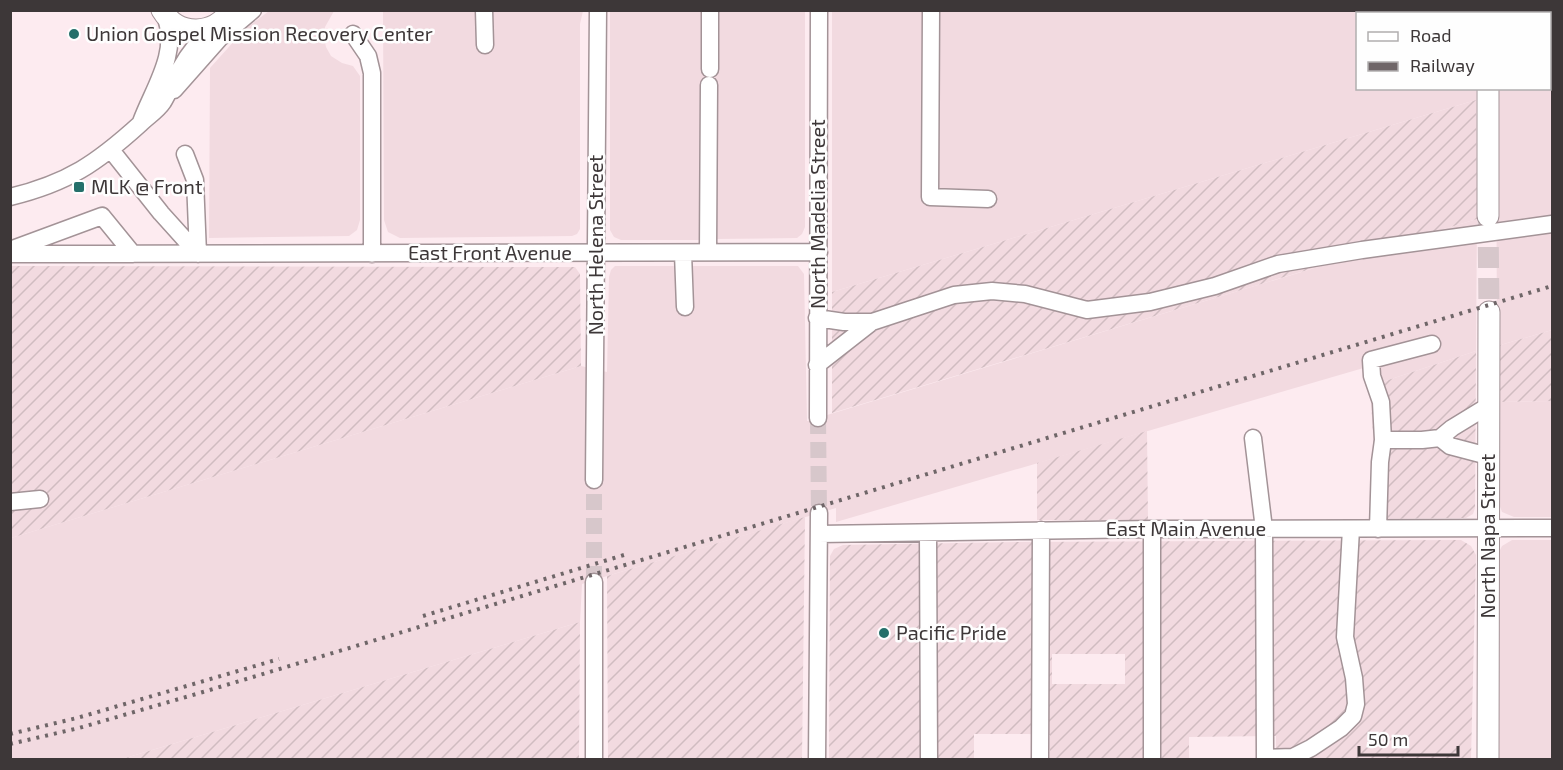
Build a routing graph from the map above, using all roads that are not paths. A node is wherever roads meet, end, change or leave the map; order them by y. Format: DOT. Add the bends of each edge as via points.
graph roads {
  1 [pos="253,10"];
  2 [pos="484,10"];
  3 [pos="598,10"];
  4 [pos="710,10"];
  5 [pos="819,10"];
  6 [pos="930,10"];
  7 [pos="164,13"];
  8 [pos="226,15"];
  9 [pos="353,34"];
  10 [pos="485,45"];
  11 [pos="1488,90"];
  12 [pos="163,101"];
  13 [pos="140,123"];
  14 [pos="111,150"];
  15 [pos="185,154"];
  16 [pos="10,196"];
  17 [pos="988,199"];
  18 [pos="1488,216"];
  19 [pos="1552,224"];
  20 [pos="10,252"];
  21 [pos="708,252"];
  22 [pos="819,252"];
  23 [pos="596,253"];
  24 [pos="683,253"];
  25 [pos="134,254"];
  26 [pos="198,254"];
  27 [pos="372,254"];
  28 [pos="685,307"];
  29 [pos="1489,312"];
  30 [pos="817,318"];
  31 [pos="872,322"];
  32 [pos="1432,344"];
  33 [pos="817,365"];
  34 [pos="1488,406"];
  35 [pos="818,418"];
  36 [pos="1253,438"];
  37 [pos="1440,438"];
  38 [pos="1383,440"];
  39 [pos="1488,456"];
  40 [pos="594,480"];
  41 [pos="40,499"];
  42 [pos="10,502"];
  43 [pos="819,513"];
  44 [pos="1487,528"];
  45 [pos="1552,528"];
  46 [pos="1152,529"];
  47 [pos="1264,529"];
  48 [pos="1351,529"];
  49 [pos="1378,529"];
  50 [pos="1041,530"];
  51 [pos="928,533"];
  52 [pos="819,534"];
  53 [pos="594,582"];
  54 [pos="594,759"];
  55 [pos="817,759"];
  56 [pos="929,759"];
  57 [pos="1040,759"];
  58 [pos="1152,759"];
  59 [pos="1265,759"];
  60 [pos="1488,759"];
  1 -- 12 [label="street" via="215,43"];
  2 -- 10 [label="street"];
  3 -- 23 [label="street, North Helena Street"];
  4 -- 21 [label="street"];
  5 -- 22 [label="street, North Madelia Street"];
  6 -- 17 [label="street" via="930,197"];
  7 -- 8 [label="main road" via="179,27 197,31"];
  7 -- 13 [label="street" via="170,32 169,47"];
  8 -- 12 [label="street" via="189,54"];
  9 -- 27 [label="street" via="368,56 372,73"];
  11 -- 18 [label="main road"];
  12 -- 13 [label="street"];
  13 -- 14 [label="street"];
  14 -- 16 [label="street" via="56,183"];
  14 -- 26 [label="street"];
  15 -- 26 [label="street" via="195,180"];
  19 -- 31 [label="street" via="1278,264 1215,286 1150,302 1087,310 1025,294 992,291 954,295"];
  20 -- 25 [label="street, East Front Avenue"];
  20 -- 25 [label="street" via="102,216"];
  21 -- 22 [label="street, East Front Avenue"];
  21 -- 24 [label="street, East Front Avenue"];
  22 -- 30 [label="street, North Madelia Street"];
  23 -- 24 [label="street, East Front Avenue"];
  23 -- 27 [label="street, East Front Avenue"];
  23 -- 40 [label="street, North Helena Street"];
  24 -- 28 [label="street"];
  25 -- 26 [label="street, East Front Avenue"];
  26 -- 27 [label="street, East Front Avenue"];
  29 -- 34 [label="main road, North Napa Street"];
  30 -- 31 [label="street"];
  30 -- 33 [label="street, North Madelia Street"];
  31 -- 33 [label="street"];
  32 -- 38 [label="street" via="1371,360 1381,402"];
  33 -- 35 [label="street, North Madelia Street"];
  34 -- 37 [label="street"];
  34 -- 39 [label="main road, North Napa Street"];
  36 -- 47 [label="street"];
  37 -- 38 [label="street"];
  37 -- 39 [label="street" via="1450,446"];
  38 -- 49 [label="street"];
  39 -- 44 [label="main road, North Napa Street"];
  41 -- 42 [label="street"];
  43 -- 52 [label="street"];
  44 -- 45 [label="street, East Main Avenue"];
  44 -- 49 [label="street, East Main Avenue"];
  44 -- 60 [label="main road, North Napa Street"];
  46 -- 47 [label="street, East Main Avenue"];
  46 -- 50 [label="street, East Main Avenue"];
  46 -- 58 [label="street"];
  47 -- 48 [label="street, East Main Avenue"];
  47 -- 59 [label="street"];
  48 -- 49 [label="street, East Main Avenue"];
  48 -- 59 [label="street" via="1346,638 1354,678 1353,716 1341,728 1293,757"];
  50 -- 51 [label="street, East Main Avenue"];
  50 -- 57 [label="street"];
  51 -- 52 [label="street, East Main Avenue"];
  51 -- 56 [label="street"];
  52 -- 55 [label="street"];
  53 -- 54 [label="street"];
}
